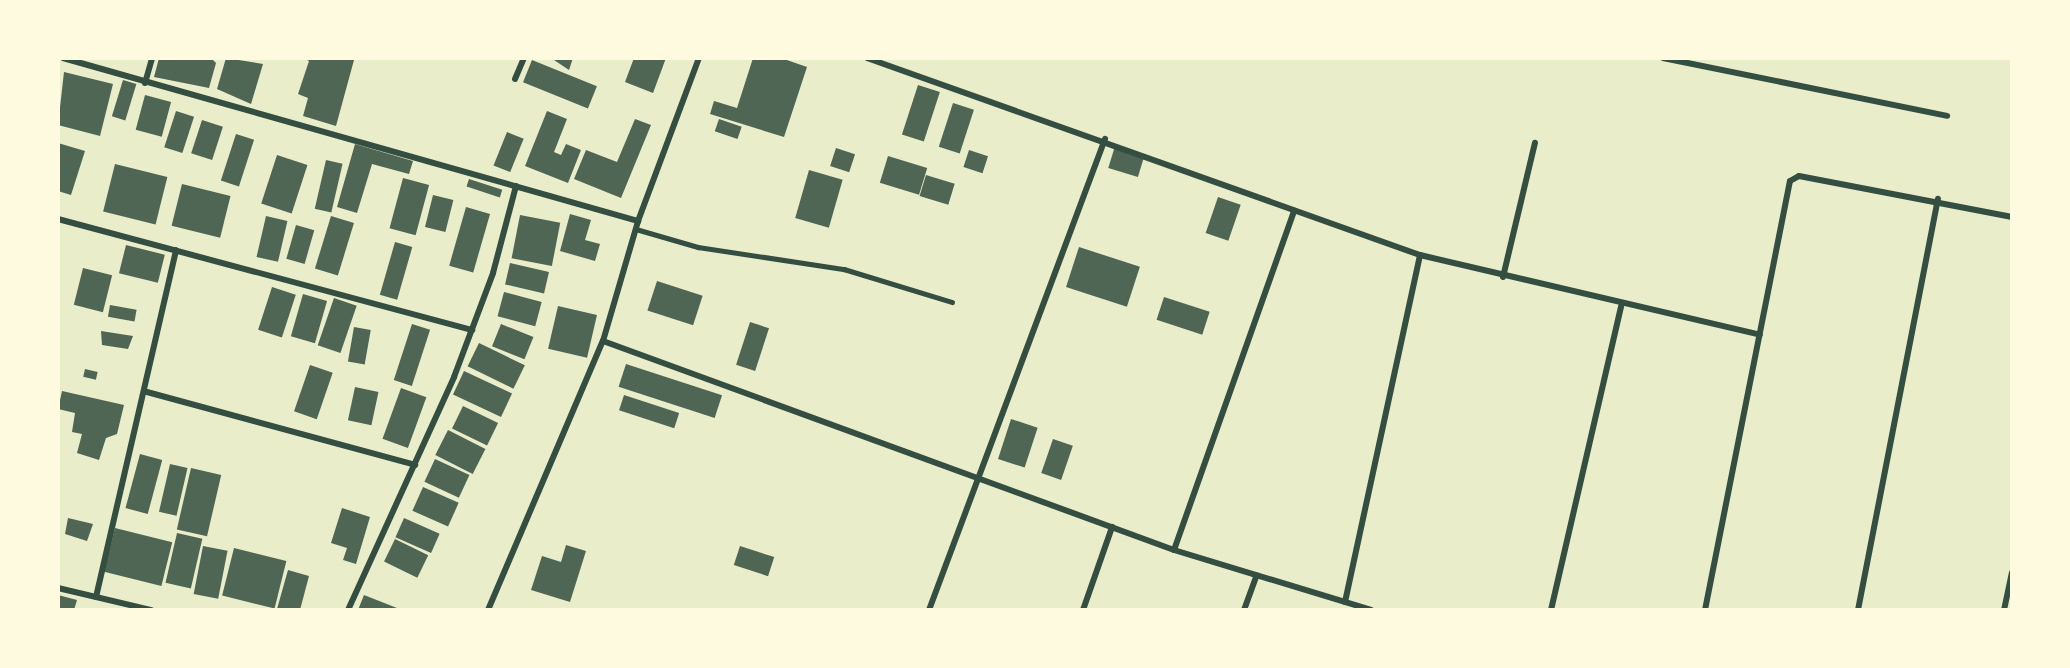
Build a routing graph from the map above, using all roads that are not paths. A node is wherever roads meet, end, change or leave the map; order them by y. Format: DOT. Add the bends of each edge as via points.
graph roads {
  1 [pos="63,58"];
  2 [pos="152,58"];
  3 [pos="524,58"];
  4 [pos="699,58"];
  5 [pos="867,58"];
  6 [pos="1664,59"];
  7 [pos="515,78"];
  8 [pos="145,83"];
  9 [pos="1947,116"];
  10 [pos="1105,139"];
  11 [pos="1535,143"];
  12 [pos="516,186"];
  13 [pos="1938,199"];
  14 [pos="1294,211"];
  15 [pos="2012,217"];
  16 [pos="58,219"];
  17 [pos="638,221"];
  18 [pos="636,229"];
  19 [pos="176,250"];
  20 [pos="1420,255"];
  21 [pos="1503,277"];
  22 [pos="952,302"];
  23 [pos="1621,306"];
  24 [pos="472,330"];
  25 [pos="1760,334"];
  26 [pos="603,340"];
  27 [pos="147,392"];
  28 [pos="415,465"];
  29 [pos="979,475"];
  30 [pos="1112,527"];
  31 [pos="1174,550"];
  32 [pos="2012,573"];
  33 [pos="1257,575"];
  34 [pos="58,588"];
  35 [pos="96,597"];
  36 [pos="1345,602"];
  37 [pos="152,609"];
  38 [pos="348,609"];
  39 [pos="488,609"];
  40 [pos="929,609"];
  41 [pos="1083,609"];
  42 [pos="1244,609"];
  43 [pos="1371,609"];
  44 [pos="1551,609"];
  45 [pos="1705,609"];
  46 [pos="1858,609"];
  47 [pos="2004,609"];
  1 -- 8 [label="street"];
  2 -- 8 [label="street"];
  3 -- 7 [label="street"];
  4 -- 17 [label="street"];
  5 -- 10 [label="street"];
  6 -- 9 [label="street"];
  8 -- 12 [label="street"];
  10 -- 14 [label="street"];
  10 -- 29 [label="street"];
  11 -- 21 [label="street"];
  12 -- 17 [label="street"];
  12 -- 24 [label="street"];
  13 -- 15 [label="street"];
  13 -- 25 [label="street" via="1794,176"];
  13 -- 46 [label="street"];
  14 -- 20 [label="street"];
  14 -- 31 [label="street"];
  16 -- 19 [label="street"];
  17 -- 18 [label="street"];
  18 -- 22 [label="lane" via="698,247 844,269"];
  18 -- 26 [label="street"];
  19 -- 24 [label="street"];
  19 -- 27 [label="street"];
  20 -- 21 [label="street"];
  20 -- 36 [label="street"];
  21 -- 23 [label="street"];
  23 -- 25 [label="street"];
  23 -- 44 [label="street"];
  24 -- 28 [label="street"];
  25 -- 45 [label="street"];
  26 -- 29 [label="street"];
  26 -- 39 [label="street"];
  27 -- 28 [label="street"];
  27 -- 35 [label="street"];
  28 -- 38 [label="street"];
  29 -- 30 [label="street"];
  29 -- 40 [label="street"];
  30 -- 31 [label="street"];
  30 -- 41 [label="street"];
  31 -- 33 [label="street"];
  32 -- 47 [label="street"];
  33 -- 36 [label="street"];
  33 -- 42 [label="street"];
  34 -- 35 [label="street"];
  35 -- 37 [label="street"];
  36 -- 43 [label="street"];
}
